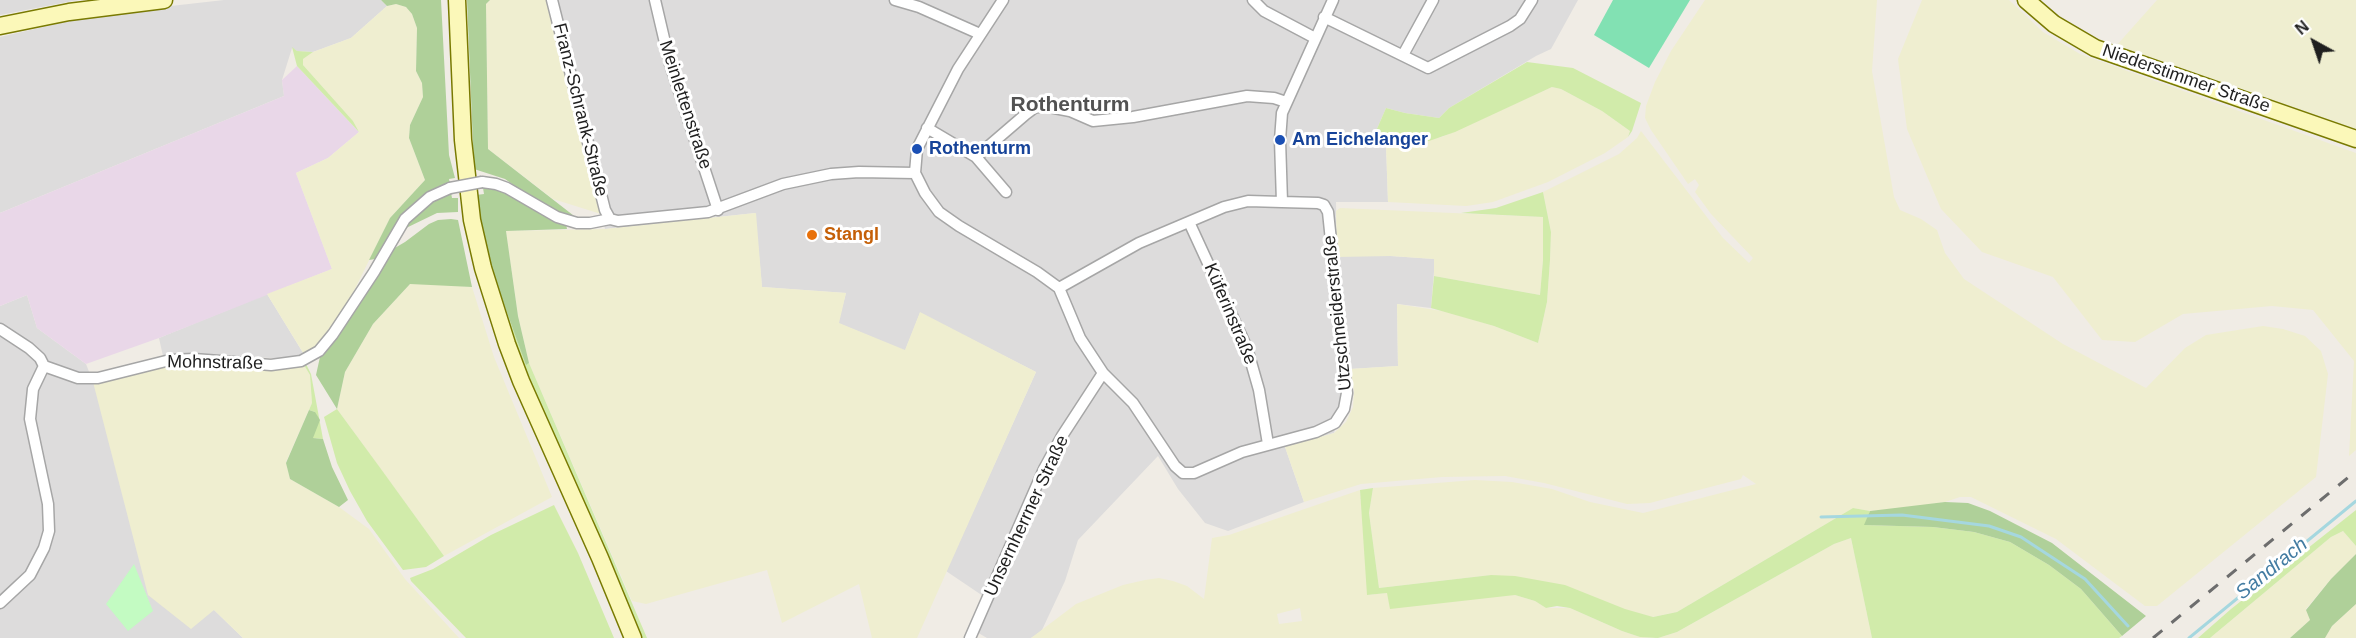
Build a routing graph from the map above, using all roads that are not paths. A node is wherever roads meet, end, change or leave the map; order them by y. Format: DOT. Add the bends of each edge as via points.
graph roads {
  1 [pos="164,0"];
  2 [pos="457,0"];
  3 [pos="552,0"];
  4 [pos="655,0"];
  5 [pos="895,0"];
  6 [pos="1003,0"];
  7 [pos="1253,0"];
  8 [pos="1333,0"];
  9 [pos="1433,0"];
  10 [pos="1532,0"];
  11 [pos="2026,0"];
  12 [pos="1324,17"];
  13 [pos="0,26"];
  14 [pos="980,34"];
  15 [pos="1315,38"];
  16 [pos="1403,55"];
  17 [pos="1286,102"];
  18 [pos="927,128"];
  19 [pos="2356,139"];
  20 [pos="976,157"];
  21 [pos="915,173"];
  22 [pos="1006,192"];
  23 [pos="1282,202"];
  24 [pos="718,210"];
  25 [pos="610,219"];
  26 [pos="1189,222"];
  27 [pos="1059,288"];
  28 [pos="0,329"];
  29 [pos="44,366"];
  30 [pos="1103,372"];
  31 [pos="1268,444"];
  32 [pos="0,603"];
  33 [pos="633,638"];
  34 [pos="970,638"];
  1 -- 13 [label="main road" via="69,12"];
  2 -- 33 [label="main road" via="463,140 472,220 483,268 521,381"];
  3 -- 25 [label="street, Franz-Schrank-Straße"];
  4 -- 24 [label="street, Meinlettenstraße" via="670,64"];
  5 -- 14 [label="street"];
  6 -- 14 [label="street"];
  7 -- 15 [label="street" via="1264,11"];
  8 -- 12 [label="street"];
  9 -- 16 [label="street"];
  10 -- 16 [label="street" via="1520,19 1510,26 1428,68"];
  11 -- 19 [label="main road, Niederstimmer Straße" via="2054,24 2095,48"];
  12 -- 15 [label="street"];
  12 -- 16 [label="street"];
  14 -- 18 [label="street"];
  15 -- 17 [label="street"];
  17 -- 20 [label="street" via="1258,96 1235,98 1093,121 1044,106 1034,108"];
  17 -- 23 [label="street" via="1280,126"];
  18 -- 20 [label="street"];
  18 -- 21 [label="street" via="917,149"];
  20 -- 22 [label="street"];
  21 -- 24 [label="street" via="859,172 813,177 783,184"];
  21 -- 27 [label="street" via="939,212"];
  23 -- 26 [label="street" via="1234,203"];
  23 -- 31 [label="street, Utzschneiderstraße" via="1317,202 1328,212 1347,393 1344,409 1335,423"];
  24 -- 25 [label="street"];
  25 -- 29 [label="street, Mohnstraße, bridge" via="590,223 567,220 496,184 482,182 450,188 430,197 405,219 333,334 319,351 301,361 271,364 170,360 88,379"];
  26 -- 27 [label="street" via="1139,243"];
  26 -- 31 [label="street, Küferinstraße" via="1243,338 1259,390"];
  27 -- 30 [label="street" via="1080,338"];
  28 -- 29 [label="street, Mohnstraße" via="29,348"];
  29 -- 32 [label="street" via="33,389 30,419 48,504 49,531 30,575"];
  30 -- 31 [label="street, Utzschneiderstraße" via="1133,403 1175,466 1184,473 1194,473"];
  30 -- 34 [label="street, Unsernherrner Straße" via="1044,469"];
}
